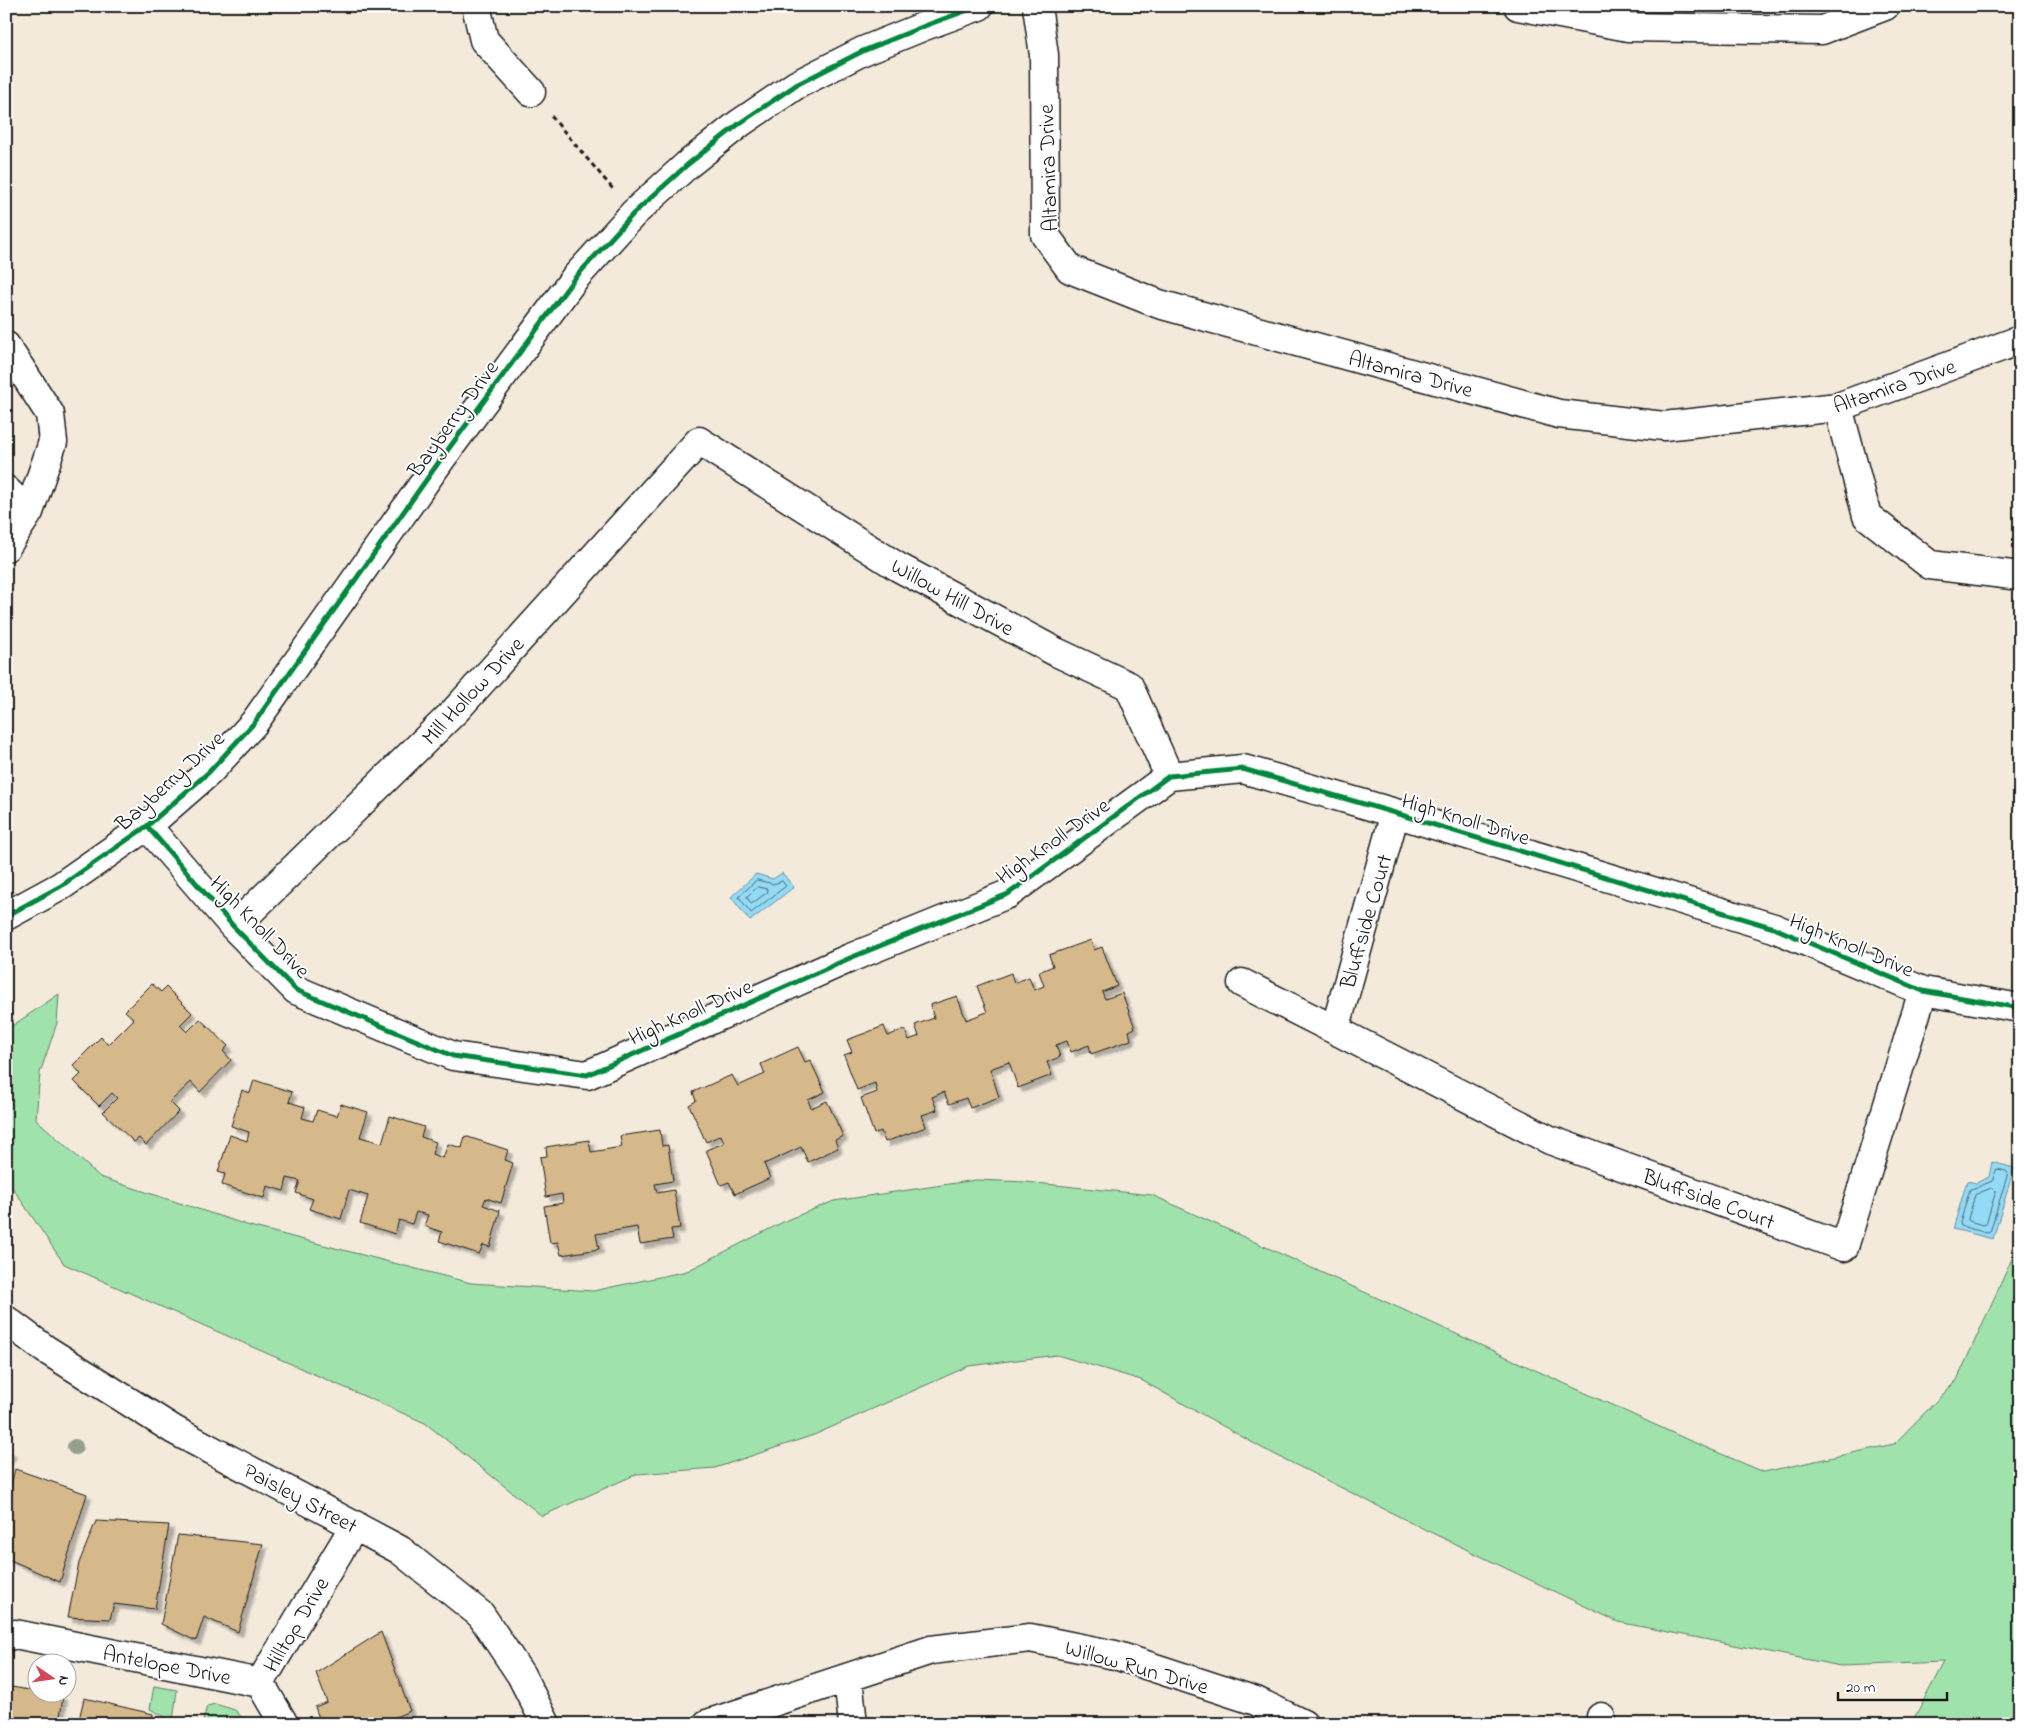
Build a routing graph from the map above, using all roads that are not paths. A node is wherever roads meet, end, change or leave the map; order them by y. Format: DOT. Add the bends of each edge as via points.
graph roads {
  1 [pos="476,6"];
  2 [pos="979,6"];
  3 [pos="1037,6"];
  4 [pos="1518,6"];
  5 [pos="1885,6"];
  6 [pos="531,92"];
  7 [pos="2020,340"];
  8 [pos="6,346"];
  9 [pos="1838,407"];
  10 [pos="699,441"];
  11 [pos="6,490"];
  12 [pos="29,512"];
  13 [pos="6,547"];
  14 [pos="2020,576"];
  15 [pos="1169,776"];
  16 [pos="1395,813"];
  17 [pos="147,826"];
  18 [pos="6,916"];
  19 [pos="234,927"];
  20 [pos="1242,983"];
  21 [pos="1923,991"];
  22 [pos="2020,1008"];
  23 [pos="1335,1030"];
  24 [pos="6,1320"];
  25 [pos="355,1525"];
  26 [pos="9,1630"];
  27 [pos="848,1678"];
  28 [pos="260,1683"];
  29 [pos="284,1724"];
  30 [pos="546,1724"];
  31 [pos="707,1724"];
  32 [pos="853,1724"];
  33 [pos="1303,1724"];
  1 -- 6 [label="street" via="484,40"];
  2 -- 17 [label="street, Bayberry Drive" via="864,51 796,85 732,129 634,213 574,279 441,459 254,723 209,772"];
  3 -- 9 [label="street, Altamira Drive" via="1044,55 1045,235 1070,269 1160,304 1559,414 1664,426"];
  4 -- 5 [label="street" via="1628,27 1822,30"];
  7 -- 9 [label="street, Altamira Drive"];
  8 -- 12 [label="street" via="50,414 53,442"];
  9 -- 14 [label="street" via="1868,516 1930,565"];
  10 -- 15 [label="street, Willow Hill Drive" via="898,567 1056,652 1129,686"];
  10 -- 19 [label="street, Mill Hollow Drive" via="456,711"];
  11 -- 12 [label="street"];
  12 -- 13 [label="street"];
  15 -- 16 [label="street, High Knoll Drive" via="1243,768"];
  15 -- 19 [label="street, High Knoll Drive" via="1008,894 850,958 586,1075 453,1056 296,990"];
  16 -- 21 [label="street, High Knoll Drive" via="1774,928"];
  16 -- 23 [label="street, Bluffside Court"];
  17 -- 18 [label="street, Bayberry Drive" via="61,886"];
  17 -- 19 [label="street, High Knoll Drive"];
  20 -- 23 [label="street, Bluffside Court"];
  21 -- 22 [label="street, High Knoll Drive"];
  21 -- 23 [label="street, Bluffside Court" via="1844,1247 1550,1140"];
  24 -- 25 [label="street, Paisley Street" via="45,1349 174,1430"];
  25 -- 28 [label="street, Hilltop Drive"];
  25 -- 30 [label="street, Paisley Street" via="400,1550 481,1615 522,1675"];
  26 -- 28 [label="street, Antelope Drive"];
  27 -- 31 [label="street, Willow Run Drive"];
  27 -- 32 [label="street"];
  27 -- 33 [label="street, Willow Run Drive" via="932,1650 1030,1638 1115,1655 1256,1701"];
  28 -- 29 [label="street, Hilltop Drive"];
}
